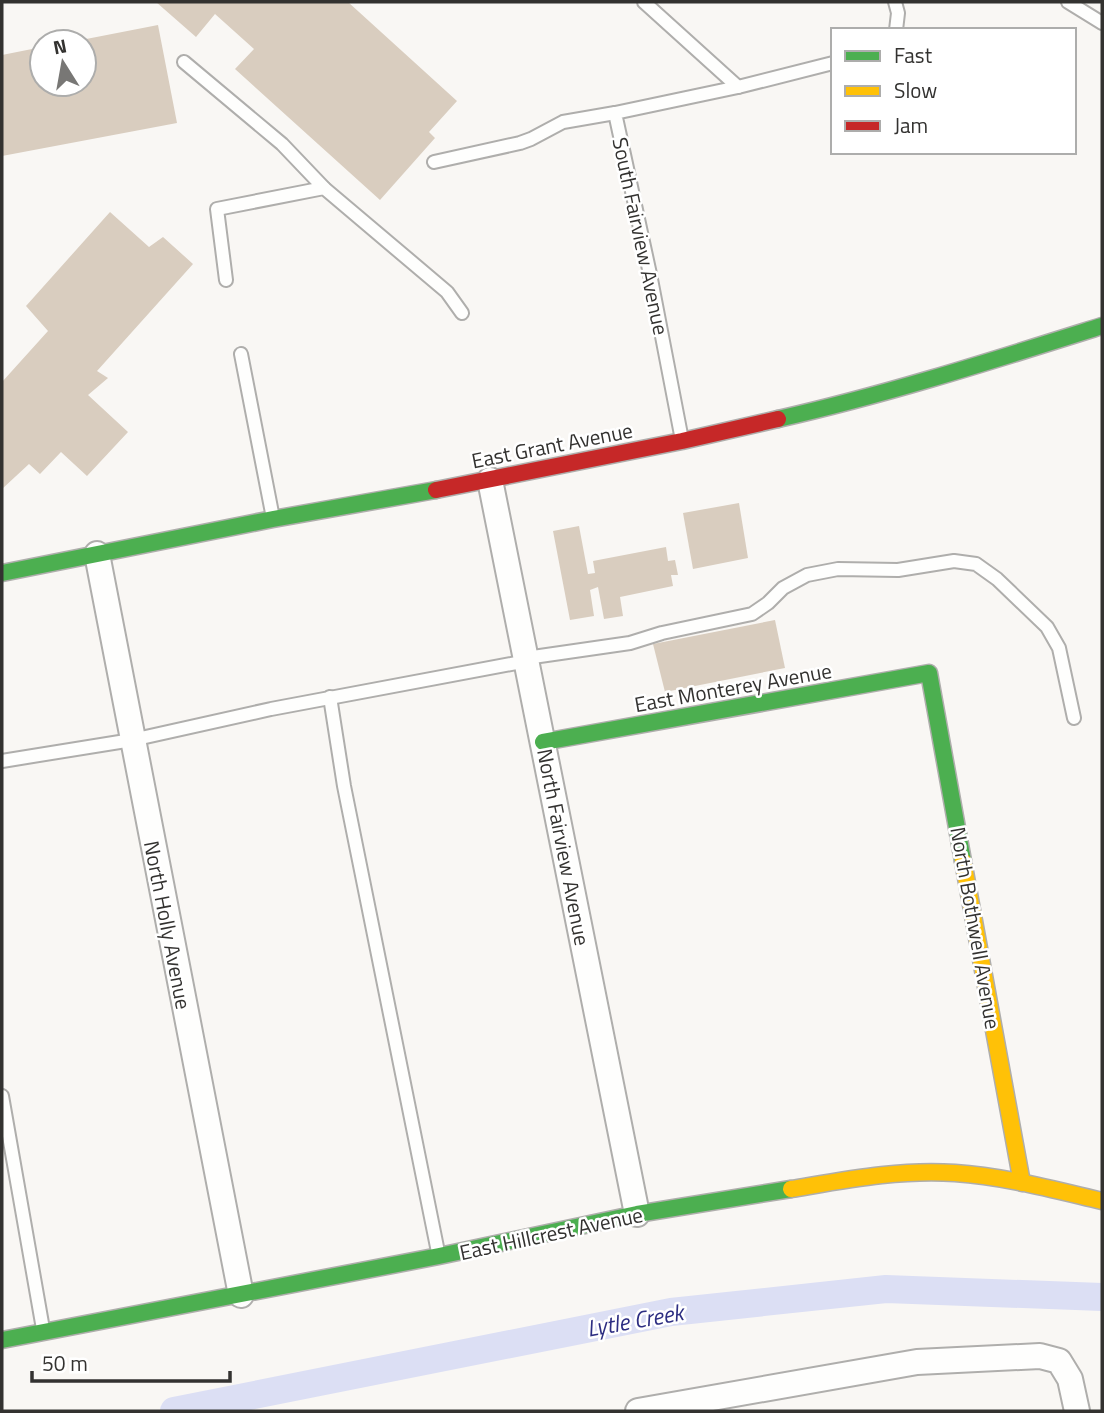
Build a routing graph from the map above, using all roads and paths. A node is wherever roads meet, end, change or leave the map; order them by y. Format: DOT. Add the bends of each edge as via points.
graph roads {
  1 [pos="644,2"];
  2 [pos="895,2"];
  3 [pos="1068,2"];
  4 [pos="1102,23"];
  5 [pos="896,28"];
  6 [pos="184,62"];
  7 [pos="831,64"];
  8 [pos="738,87"];
  9 [pos="615,113"];
  10 [pos="434,162"];
  11 [pos="324,188"];
  12 [pos="226,280"];
  13 [pos="462,313"];
  14 [pos="1102,326"];
  15 [pos="241,354"];
  16 [pos="682,440"];
  17 [pos="490,480"];
  18 [pos="273,519"];
  19 [pos="97,554"];
  20 [pos="2,573"];
  21 [pos="527,660"];
  22 [pos="929,674"];
  23 [pos="330,697"];
  24 [pos="1074,718"];
  25 [pos="132,740"];
  26 [pos="543,742"];
  27 [pos="2,761"];
  28 [pos="2,1096"];
  29 [pos="1022,1183"];
  30 [pos="1102,1201"];
  31 [pos="637,1214"];
  32 [pos="439,1256"];
  33 [pos="241,1295"];
  34 [pos="43,1333"];
  35 [pos="2,1340"];
  36 [pos="673,1408"];
  37 [pos="638,1411"];
  38 [pos="1077,1411"];
  1 -- 8 [label="lane"];
  2 -- 5 [label="lane"];
  3 -- 4 [label="lane"];
  6 -- 11 [label="lane" via="282,144"];
  7 -- 8 [label="lane, South Fairview Avenue"];
  8 -- 9 [label="lane, South Fairview Avenue"];
  9 -- 10 [label="lane" via="563,122 520,143"];
  9 -- 16 [label="lane, South Fairview Avenue"];
  11 -- 12 [label="lane" via="216,209"];
  11 -- 13 [label="lane" via="447,292"];
  14 -- 16 [label="street, East Grant Avenue" via="852,402"];
  15 -- 18 [label="lane"];
  16 -- 17 [label="street, East Grant Avenue"];
  17 -- 18 [label="street, East Grant Avenue"];
  17 -- 21 [label="street, North Fairview Avenue"];
  18 -- 19 [label="street, East Grant Avenue"];
  19 -- 20 [label="street, East Grant Avenue"];
  19 -- 25 [label="street, North Holly Avenue"];
  21 -- 23 [label="lane"];
  21 -- 24 [label="lane" via="630,643 752,614 807,575 838,569 898,570 954,561 976,564 1048,627 1059,648"];
  21 -- 26 [label="street, North Fairview Avenue"];
  22 -- 26 [label="street, East Monterey Avenue"];
  22 -- 29 [label="street, North Bothwell Avenue"];
  23 -- 25 [label="lane"];
  23 -- 32 [label="lane"];
  25 -- 27 [label="lane"];
  25 -- 33 [label="street, North Holly Avenue"];
  26 -- 31 [label="street, North Fairview Avenue"];
  28 -- 34 [label="lane"];
  29 -- 30 [label="street, East Hillcrest Avenue"];
  29 -- 31 [label="street, East Hillcrest Avenue" via="956,1173 899,1173"];
  31 -- 32 [label="street, East Hillcrest Avenue"];
  32 -- 33 [label="street, East Hillcrest Avenue"];
  33 -- 34 [label="street, East Hillcrest Avenue"];
  34 -- 35 [label="street, East Hillcrest Avenue"];
  36 -- 37 [label="street"];
  36 -- 38 [label="street" via="917,1362 1040,1356 1059,1361 1070,1379"];
}
